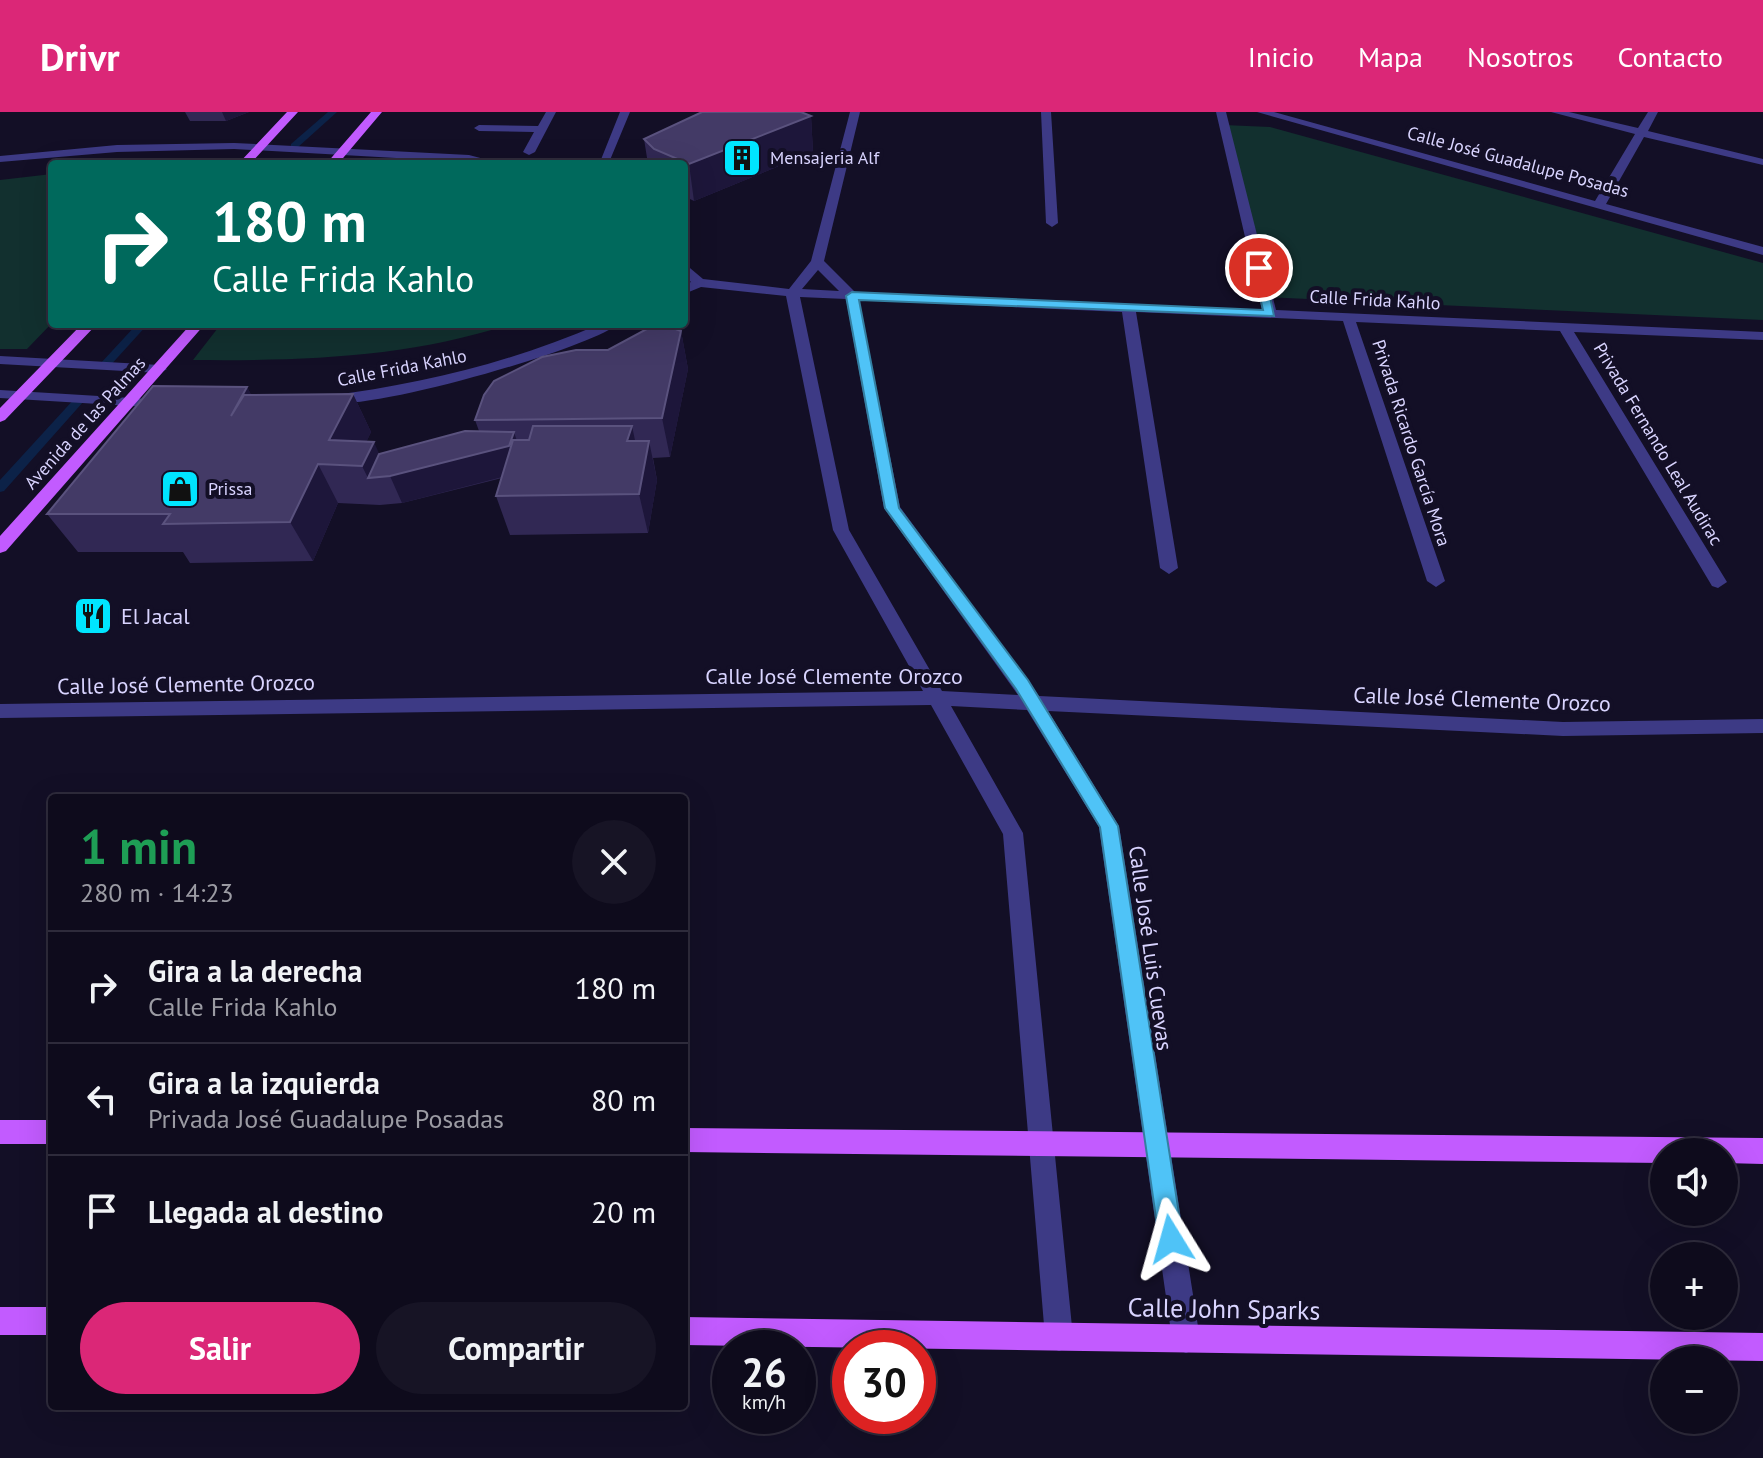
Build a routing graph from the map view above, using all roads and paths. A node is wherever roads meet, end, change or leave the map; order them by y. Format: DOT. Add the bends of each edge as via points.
graph roads {
  1 [pos="293,112"];
  2 [pos="377,112"];
  3 [pos="551,112"];
  4 [pos="625,112"];
  5 [pos="855,112"];
  6 [pos="1046,112"];
  7 [pos="1221,112"];
  8 [pos="1262,112"];
  9 [pos="1556,112"];
  10 [pos="1653,112"];
  11 [pos="479,128"];
  12 [pos="542,129"];
  13 [pos="1641,132"];
  14 [pos="262,145"];
  15 [pos="345,149"];
  16 [pos="529,152"];
  17 [pos="0,159"];
  18 [pos="248,160"];
  19 [pos="335,160"];
  20 [pos="478,160"];
  21 [pos="604,160"];
  22 [pos="1763,162"];
  23 [pos="48,166"];
  24 [pos="0,172"];
  25 [pos="1600,203"];
  26 [pos="1052,223"];
  27 [pos="1763,251"];
  28 [pos="817,262"];
  29 [pos="688,271"];
  30 [pos="699,283"];
  31 [pos="688,288"];
  32 [pos="792,293"];
  33 [pos="852,296"];
  34 [pos="1128,307"];
  35 [pos="1270,314"];
  36 [pos="1348,317"];
  37 [pos="1564,327"];
  38 [pos="86,328"];
  39 [pos="195,328"];
  40 [pos="601,328"];
  41 [pos="1763,336"];
  42 [pos="0,360"];
  43 [pos="53,363"];
  44 [pos="160,369"];
  45 [pos="0,394"];
  46 [pos="21,395"];
  47 [pos="317,401"];
  48 [pos="129,403"];
  49 [pos="160,403"];
  50 [pos="0,417"];
  51 [pos="0,547"];
  52 [pos="1169,568"];
  53 [pos="1436,581"];
  54 [pos="1718,582"];
  55 [pos="935,698"];
  56 [pos="1033,703"];
  57 [pos="0,711"];
  58 [pos="1763,726"];
  59 [pos="0,1132"];
  60 [pos="48,1132"];
  61 [pos="688,1140"];
  62 [pos="1041,1144"];
  63 [pos="1157,1145"];
  64 [pos="1763,1151"];
  65 [pos="0,1321"];
  66 [pos="48,1321"];
  67 [pos="688,1331"];
  68 [pos="1059,1337"];
  69 [pos="1186,1339"];
  70 [pos="1763,1347"];
  1 -- 14 [label="main road"];
  2 -- 15 [label="main road"];
  3 -- 12 [label="street"];
  4 -- 21 [label="street"];
  5 -- 28 [label="street"];
  6 -- 26 [label="street"];
  7 -- 35 [label="street"];
  8 -- 25 [label="street, Calle José Guadalupe Posadas"];
  9 -- 13 [label="street"];
  10 -- 13 [label="street"];
  11 -- 12 [label="street"];
  12 -- 16 [label="street"];
  13 -- 22 [label="street"];
  13 -- 25 [label="street"];
  14 -- 15 [label="street"];
  14 -- 17 [label="street" via="59,151"];
  14 -- 18 [label="main road"];
  15 -- 19 [label="main road"];
  15 -- 20 [label="street"];
  23 -- 24 [label="street"];
  25 -- 27 [label="street, Calle José Guadalupe Posadas"];
  28 -- 32 [label="street"];
  28 -- 33 [label="street"];
  29 -- 30 [label="street"];
  30 -- 31 [label="street"];
  30 -- 32 [label="street, Calle Frida Kahlo"];
  32 -- 33 [label="street, Calle Frida Kahlo"];
  32 -- 55 [label="street" via="841,530"];
  33 -- 34 [label="street, Calle Frida Kahlo"];
  33 -- 56 [label="street, Calle José Luis Cuevas" via="892,508"];
  34 -- 35 [label="street, Calle Frida Kahlo"];
  34 -- 52 [label="street"];
  35 -- 36 [label="street, Calle Frida Kahlo"];
  36 -- 37 [label="street, Calle Frida Kahlo"];
  36 -- 53 [label="street, Privada Ricardo García Mora"];
  37 -- 41 [label="street, Calle Frida Kahlo"];
  37 -- 54 [label="street, Privada Fernando Leal Audirac"];
  38 -- 43 [label="main road"];
  39 -- 44 [label="main road, Avenida de las Palmas"];
  40 -- 47 [label="street, Calle Frida Kahlo" via="514,363 427,384"];
  42 -- 43 [label="street"];
  43 -- 44 [label="street"];
  43 -- 46 [label="main road"];
  44 -- 48 [label="main road, Avenida de las Palmas"];
  45 -- 46 [label="street"];
  46 -- 48 [label="street"];
  46 -- 50 [label="main road"];
  48 -- 49 [label="street"];
  48 -- 51 [label="main road, Avenida de las Palmas"];
  55 -- 56 [label="street, Calle José Clemente Orozco"];
  55 -- 57 [label="street, Calle José Clemente Orozco"];
  55 -- 62 [label="street" via="1013,833"];
  56 -- 58 [label="street, Calle José Clemente Orozco" via="1563,729"];
  56 -- 63 [label="street, Calle José Luis Cuevas" via="1109,826"];
  59 -- 60 [label="main road"];
  61 -- 62 [label="main road"];
  62 -- 63 [label="main road"];
  62 -- 68 [label="street"];
  63 -- 64 [label="main road"];
  63 -- 69 [label="street, Calle José Luis Cuevas"];
  65 -- 66 [label="main road"];
  67 -- 68 [label="main road, Calle John Sparks"];
  68 -- 69 [label="main road, Calle John Sparks"];
  69 -- 70 [label="main road, Calle John Sparks"];
}
